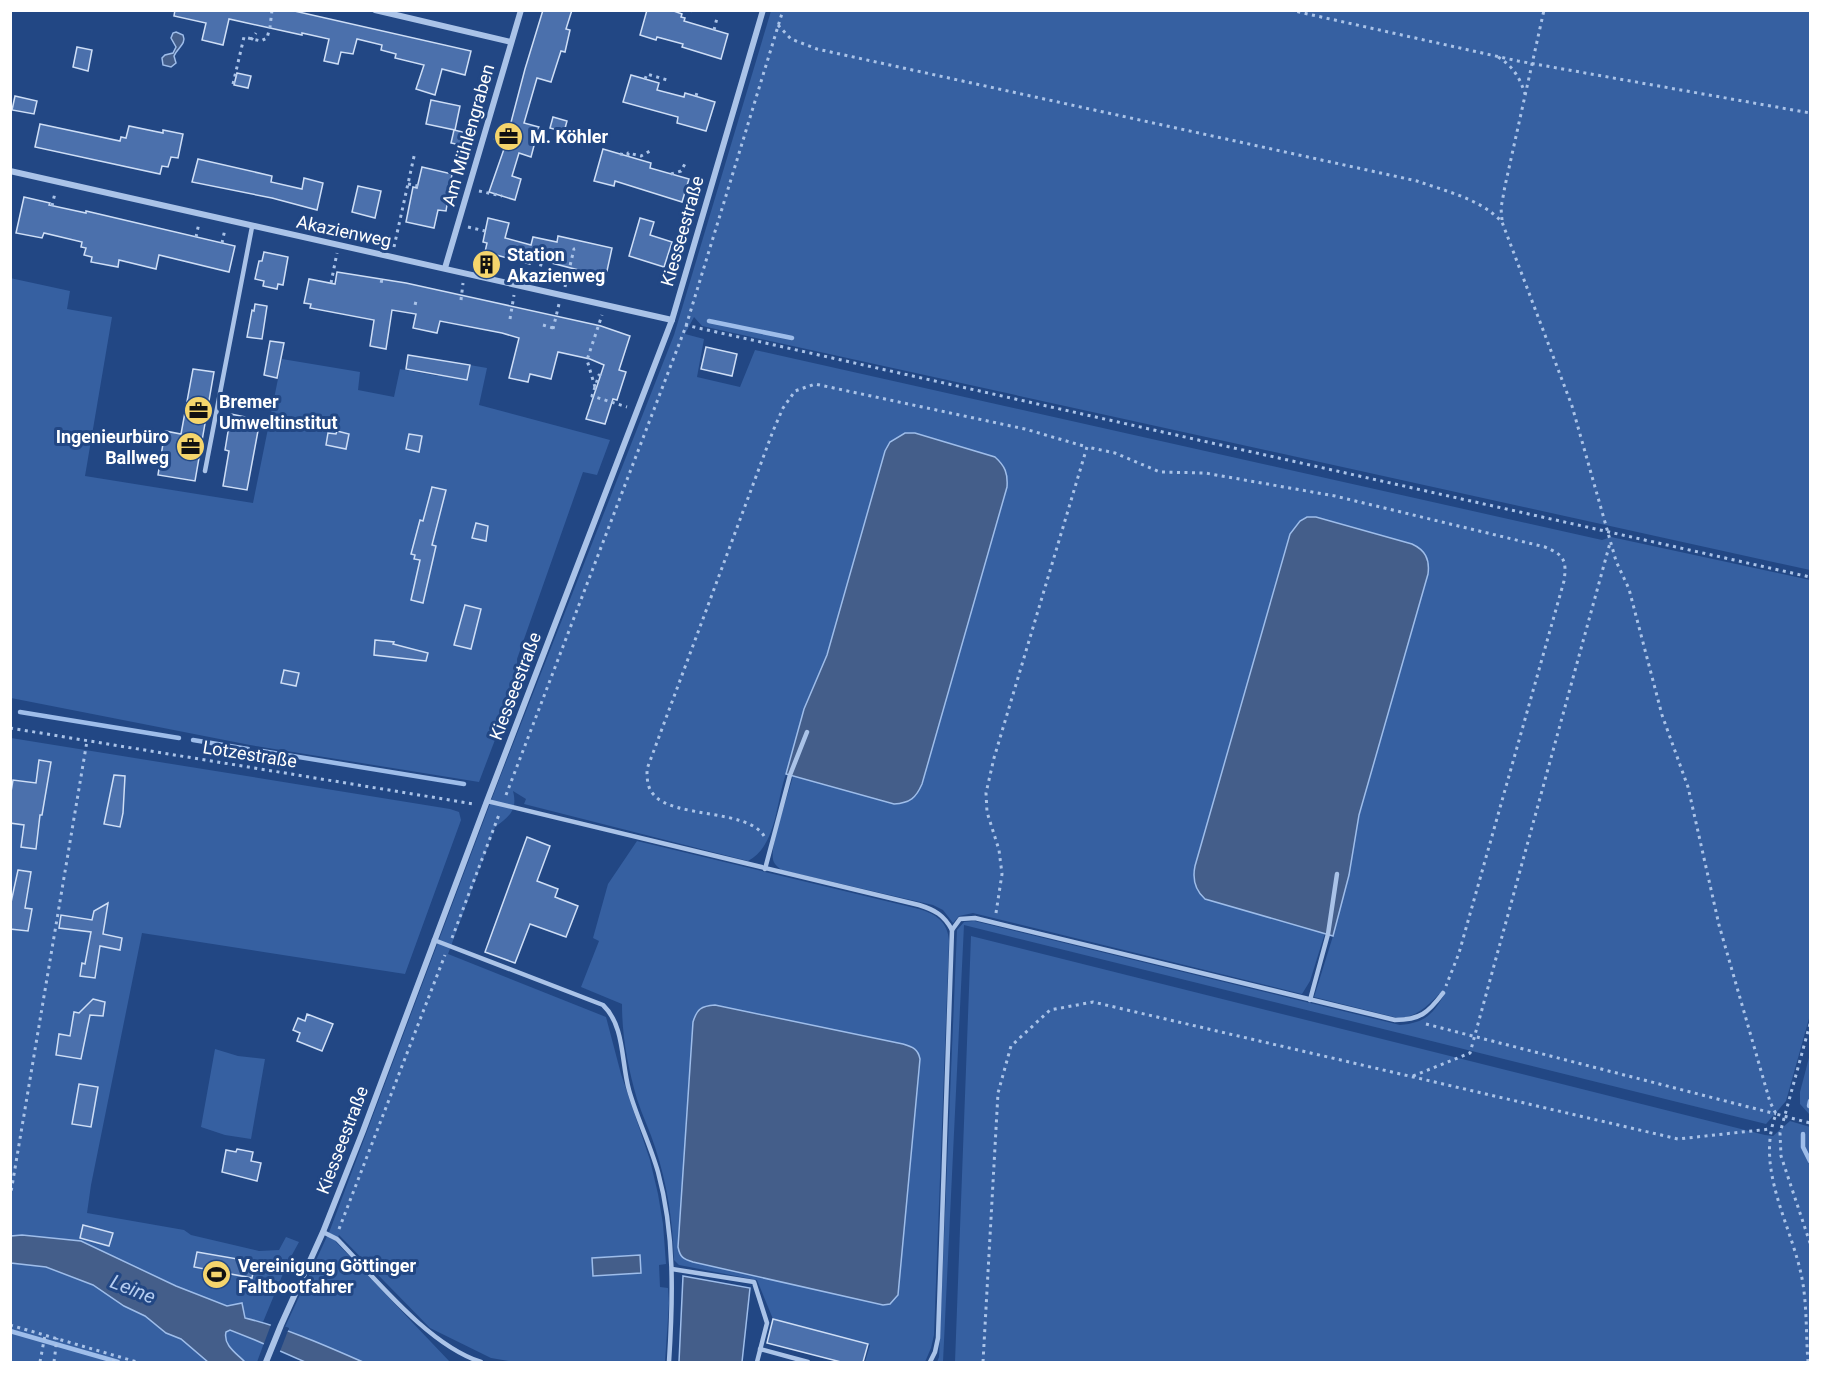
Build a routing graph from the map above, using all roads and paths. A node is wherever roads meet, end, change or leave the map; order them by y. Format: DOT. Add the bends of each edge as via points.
graph roads {
  1 [pos="272,10"];
  2 [pos="375,10"];
  3 [pos="521,10"];
  4 [pos="763,10"];
  5 [pos="783,10"];
  6 [pos="1290,10"];
  7 [pos="1544,10"];
  8 [pos="717,18"];
  9 [pos="778,25"];
  10 [pos="714,30"];
  11 [pos="256,33"];
  12 [pos="251,40"];
  13 [pos="511,42"];
  14 [pos="1494,55"];
  15 [pos="1533,64"];
  16 [pos="645,79"];
  17 [pos="667,80"];
  18 [pos="233,84"];
  19 [pos="698,89"];
  20 [pos="696,96"];
  21 [pos="1525,97"];
  22 [pos="1810,113"];
  23 [pos="484,135"];
  24 [pos="519,144"];
  25 [pos="650,151"];
  26 [pos="415,152"];
  27 [pos="620,154"];
  28 [pos="686,162"];
  29 [pos="10,171"];
  30 [pos="672,174"];
  31 [pos="57,182"];
  32 [pos="408,184"];
  33 [pos="418,186"];
  34 [pos="468,188"];
  35 [pos="502,196"];
  36 [pos="52,206"];
  37 [pos="1502,222"];
  38 [pos="458,224"];
  39 [pos="252,227"];
  40 [pos="485,231"];
  41 [pos="338,245"];
  42 [pos="392,257"];
  43 [pos="542,260"];
  44 [pos="445,268"];
  45 [pos="465,273"];
  46 [pos="380,281"];
  47 [pos="386,282"];
  48 [pos="331,283"];
  49 [pos="517,284"];
  50 [pos="535,288"];
  51 [pos="461,300"];
  52 [pos="605,304"];
  53 [pos="510,319"];
  54 [pos="672,320"];
  55 [pos="543,325"];
  56 [pos="686,326"];
  57 [pos="553,328"];
  58 [pos="601,375"];
  59 [pos="595,387"];
  60 [pos="637,410"];
  61 [pos="1087,447"];
  62 [pos="205,471"];
  63 [pos="1609,532"];
  64 [pos="1611,540"];
  65 [pos="1810,577"];
  66 [pos="10,728"];
  67 [pos="807,732"];
  68 [pos="87,741"];
  69 [pos="486,804"];
  70 [pos="502,804"];
  71 [pos="770,848"];
  72 [pos="765,868"];
  73 [pos="1337,874"];
  74 [pos="994,923"];
  75 [pos="952,930"];
  76 [pos="434,940"];
  77 [pos="449,946"];
  78 [pos="1443,993"];
  79 [pos="1310,1000"];
  80 [pos="1409,1020"];
  81 [pos="1810,1024"];
  82 [pos="1475,1036"];
  83 [pos="1412,1076"];
  84 [pos="1776,1114"];
  85 [pos="1784,1117"];
  86 [pos="1810,1123"];
  87 [pos="1770,1130"];
  88 [pos="10,1198"];
  89 [pos="322,1232"];
  90 [pos="334,1237"];
  91 [pos="1810,1243"];
  92 [pos="672,1269"];
  93 [pos="10,1325"];
  94 [pos="45,1335"];
  95 [pos="57,1340"];
  96 [pos="760,1349"];
  97 [pos="115,1356"];
  98 [pos="39,1362"];
  99 [pos="54,1362"];
  100 [pos="113,1362"];
  101 [pos="137,1362"];
  102 [pos="266,1362"];
  103 [pos="481,1362"];
  104 [pos="669,1362"];
  105 [pos="757,1362"];
  106 [pos="808,1362"];
  107 [pos="930,1362"];
  108 [pos="982,1362"];
  109 [pos="1808,1362"];
  1 -- 12 [label="path" via="267,38"];
  2 -- 13 [label="street"];
  3 -- 13 [label="street, Am Mühlengraben"];
  4 -- 54 [label="street, Kiesseestraße"];
  5 -- 9 [label="path"];
  6 -- 14 [label="path"];
  7 -- 15 [label="path"];
  8 -- 10 [label="path"];
  9 -- 37 [label="path" via="790,39 817,49 1417,181 1484,206"];
  9 -- 56 [label="path"];
  11 -- 12 [label="path"];
  12 -- 18 [label="path" via="244,37"];
  13 -- 23 [label="street, Am Mühlengraben"];
  14 -- 15 [label="path"];
  14 -- 21 [label="path" via="1515,71"];
  15 -- 21 [label="path"];
  15 -- 22 [label="path"];
  16 -- 17 [label="path" via="647,74"];
  19 -- 20 [label="path"];
  21 -- 37 [label="path" via="1501,208"];
  23 -- 24 [label="path"];
  23 -- 34 [label="street, Am Mühlengraben"];
  25 -- 27 [label="path" via="641,156"];
  26 -- 32 [label="path"];
  28 -- 30 [label="path" via="681,171"];
  29 -- 31 [label="street, Akazienweg"];
  31 -- 36 [label="path"];
  31 -- 39 [label="street, Akazienweg"];
  32 -- 33 [label="path"];
  32 -- 42 [label="path"];
  34 -- 35 [label="path"];
  34 -- 38 [label="street, Am Mühlengraben"];
  37 -- 63 [label="path" via="1572,406"];
  38 -- 40 [label="path"];
  38 -- 44 [label="street, Am Mühlengraben"];
  39 -- 41 [label="street, Akazienweg"];
  39 -- 62 [label="lane"];
  41 -- 42 [label="street, Akazienweg"];
  41 -- 48 [label="path"];
  42 -- 44 [label="street, Akazienweg"];
  43 -- 50 [label="path"];
  44 -- 45 [label="street, Akazienweg"];
  45 -- 49 [label="street, Akazienweg"];
  45 -- 51 [label="path"];
  46 -- 47 [label="path"];
  49 -- 50 [label="street, Akazienweg"];
  49 -- 53 [label="path"];
  50 -- 52 [label="street, Akazienweg"];
  52 -- 54 [label="street, Akazienweg"];
  52 -- 59 [label="path" via="587,360"];
  54 -- 60 [label="street, Kiesseestraße"];
  55 -- 57 [label="path"];
  56 -- 63 [label="path"];
  56 -- 70 [label="path"];
  58 -- 59 [label="path"];
  59 -- 60 [label="path" via="592,396"];
  60 -- 69 [label="street, Kiesseestraße"];
  61 -- 71 [label="path" via="1025,429 815,384 795,391 776,423 647,769 647,783 654,796 667,804 753,824"];
  61 -- 74 [label="path" via="986,793 1002,874"];
  61 -- 78 [label="path" via="1115,453 1160,472 1205,473 1335,496 1560,553 1566,566 1564,581 1459,953"];
  63 -- 64 [label="path"];
  63 -- 65 [label="path"];
  64 -- 82 [label="path"];
  64 -- 84 [label="path" via="1629,589 1662,716 1688,787 1719,925"];
  66 -- 68 [label="path, Lotzestraße"];
  67 -- 71 [label="lane" via="790,775"];
  68 -- 69 [label="path, Lotzestraße"];
  68 -- 88 [label="path"];
  69 -- 70 [label="lane"];
  69 -- 76 [label="street, Kiesseestraße"];
  70 -- 72 [label="lane"];
  70 -- 77 [label="path"];
  71 -- 72 [label="lane"];
  72 -- 75 [label="lane" via="930,909 941,914"];
  73 -- 79 [label="lane" via="1328,934"];
  74 -- 75 [label="lane" via="960,919"];
  74 -- 79 [label="lane"];
  75 -- 107 [label="lane" via="938,1338"];
  76 -- 77 [label="lane"];
  76 -- 89 [label="street, Kiesseestraße"];
  77 -- 90 [label="path"];
  77 -- 92 [label="lane" via="603,1005 611,1013 629,1090 658,1172"];
  78 -- 80 [label="lane" via="1428,1012"];
  79 -- 80 [label="lane"];
  80 -- 82 [label="path"];
  81 -- 85 [label="path"];
  82 -- 83 [label="path" via="1470,1053"];
  82 -- 84 [label="path"];
  83 -- 87 [label="path" via="1678,1138"];
  83 -- 108 [label="path" via="1094,1002 1050,1010 1011,1046 998,1093"];
  84 -- 85 [label="path"];
  84 -- 87 [label="path"];
  85 -- 86 [label="path"];
  85 -- 91 [label="path" via="1780,1156"];
  87 -- 109 [label="path" via="1769,1163 1803,1283"];
  89 -- 90 [label="lane"];
  89 -- 102 [label="street, Kiesseestraße"];
  90 -- 103 [label="lane" via="425,1329 467,1358"];
  92 -- 96 [label="lane" via="754,1282 767,1323"];
  92 -- 104 [label="lane"];
  93 -- 94 [label="path"];
  94 -- 95 [label="path"];
  94 -- 98 [label="path"];
  95 -- 97 [label="path"];
  95 -- 99 [label="path"];
  96 -- 105 [label="lane"];
  96 -- 106 [label="lane"];
  97 -- 100 [label="path"];
  97 -- 101 [label="path"];
}
